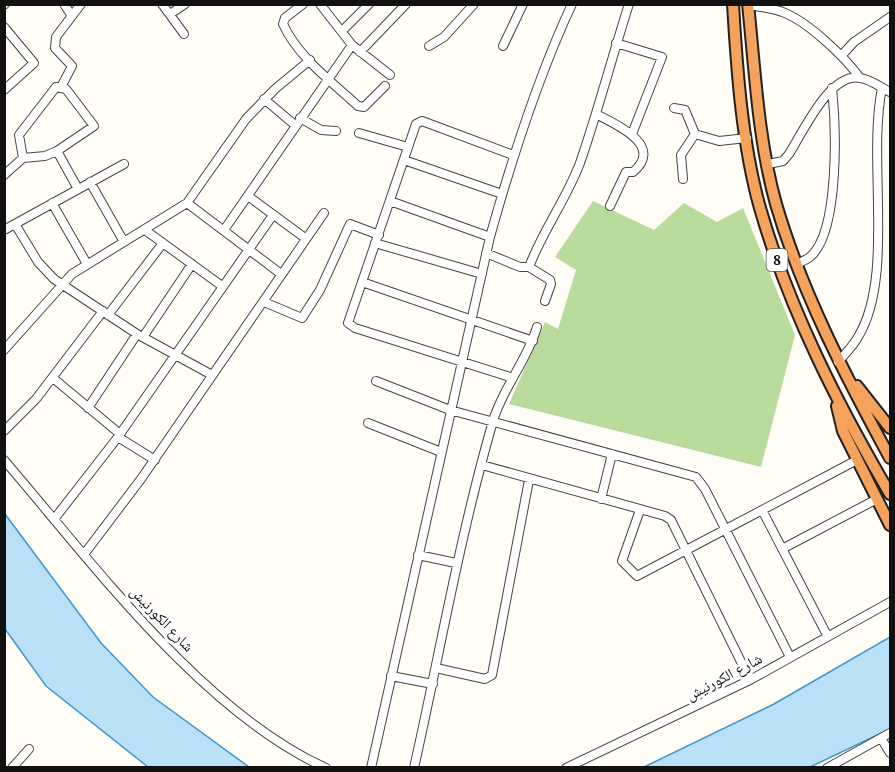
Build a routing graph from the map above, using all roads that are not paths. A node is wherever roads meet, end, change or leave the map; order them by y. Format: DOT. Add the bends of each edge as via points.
graph roads {
  1 [pos="64,4"];
  2 [pos="81,4"];
  3 [pos="162,4"];
  4 [pos="185,4"];
  5 [pos="303,4"];
  6 [pos="320,4"];
  7 [pos="369,4"];
  8 [pos="406,4"];
  9 [pos="474,4"];
  10 [pos="523,4"];
  11 [pos="572,4"];
  12 [pos="629,4"];
  13 [pos="733,4"];
  14 [pos="748,5"];
  15 [pos="170,14"];
  16 [pos="72,16"];
  17 [pos="891,17"];
  18 [pos="4,27"];
  19 [pos="342,31"];
  20 [pos="184,34"];
  21 [pos="616,43"];
  22 [pos="352,45"];
  23 [pos="429,46"];
  24 [pos="504,46"];
  25 [pos="360,52"];
  26 [pos="842,56"];
  27 [pos="310,60"];
  28 [pos="390,75"];
  29 [pos="327,78"];
  30 [pos="860,78"];
  31 [pos="385,86"];
  32 [pos="61,87"];
  33 [pos="832,88"];
  34 [pos="882,88"];
  35 [pos="4,90"];
  36 [pos="891,92"];
  37 [pos="264,99"];
  38 [pos="674,108"];
  39 [pos="596,114"];
  40 [pos="298,122"];
  41 [pos="336,131"];
  42 [pos="359,133"];
  43 [pos="632,134"];
  44 [pos="694,134"];
  45 [pos="747,138"];
  46 [pos="408,147"];
  47 [pos="57,151"];
  48 [pos="513,155"];
  49 [pos="23,158"];
  50 [pos="404,160"];
  51 [pos="124,164"];
  52 [pos="768,164"];
  53 [pos="752,167"];
  54 [pos="4,175"];
  55 [pos="683,179"];
  56 [pos="90,182"];
  57 [pos="78,189"];
  58 [pos="502,194"];
  59 [pos="248,196"];
  60 [pos="390,201"];
  61 [pos="52,203"];
  62 [pos="187,203"];
  63 [pos="776,203"];
  64 [pos="610,206"];
  65 [pos="759,206"];
  66 [pos="324,213"];
  67 [pos="273,215"];
  68 [pos="15,224"];
  69 [pos="4,230"];
  70 [pos="145,230"];
  71 [pos="224,230"];
  72 [pos="379,235"];
  73 [pos="490,237"];
  74 [pos="305,238"];
  75 [pos="124,242"];
  76 [pos="163,243"];
  77 [pos="375,243"];
  78 [pos="248,249"];
  79 [pos="486,253"];
  80 [pos="87,264"];
  81 [pos="192,264"];
  82 [pos="797,264"];
  83 [pos="529,267"];
  84 [pos="281,274"];
  85 [pos="482,274"];
  86 [pos="362,282"];
  87 [pos="62,284"];
  88 [pos="222,286"];
  89 [pos="545,301"];
  90 [pos="264,302"];
  91 [pos="105,313"];
  92 [pos="471,320"];
  93 [pos="537,327"];
  94 [pos="140,336"];
  95 [pos="533,341"];
  96 [pos="4,350"];
  97 [pos="175,355"];
  98 [pos="461,362"];
  99 [pos="838,363"];
  100 [pos="212,375"];
  101 [pos="53,378"];
  102 [pos="513,378"];
  103 [pos="376,381"];
  104 [pos="831,386"];
  105 [pos="88,408"];
  106 [pos="450,410"];
  107 [pos="493,422"];
  108 [pos="368,423"];
  109 [pos="890,427"];
  110 [pos="4,431"];
  111 [pos="119,435"];
  112 [pos="441,452"];
  113 [pos="612,454"];
  114 [pos="891,458"];
  115 [pos="4,460"];
  116 [pos="155,460"];
  117 [pos="857,460"];
  118 [pos="482,465"];
  119 [pos="529,480"];
  120 [pos="891,494"];
  121 [pos="601,499"];
  122 [pos="877,499"];
  123 [pos="640,510"];
  124 [pos="762,510"];
  125 [pos="55,518"];
  126 [pos="891,525"];
  127 [pos="725,530"];
  128 [pos="782,549"];
  129 [pos="686,550"];
  130 [pos="85,553"];
  131 [pos="418,555"];
  132 [pos="456,563"];
  133 [pos="891,602"];
  134 [pos="827,635"];
  135 [pos="789,657"];
  136 [pos="436,668"];
  137 [pos="391,676"];
  138 [pos="750,680"];
  139 [pos="433,684"];
  140 [pos="891,733"];
  141 [pos="881,738"];
  142 [pos="30,749"];
  143 [pos="891,753"];
  144 [pos="12,768"];
  145 [pos="326,768"];
  146 [pos="371,768"];
  147 [pos="414,768"];
  148 [pos="566,768"];
  149 [pos="827,768"];
  1 -- 16 [label="street"];
  2 -- 16 [label="street"];
  3 -- 15 [label="street"];
  4 -- 15 [label="street"];
  5 -- 27 [label="street" via="285,18 284,24"];
  6 -- 19 [label="street"];
  7 -- 19 [label="street"];
  8 -- 25 [label="street"];
  9 -- 23 [label="street" via="444,37"];
  10 -- 24 [label="street"];
  11 -- 48 [label="street"];
  12 -- 21 [label="street"];
  13 -- 45 [label="highway, 8"];
  14 -- 26 [label="street" via="793,17"];
  14 -- 52 [label="highway, 8"];
  15 -- 20 [label="street"];
  16 -- 32 [label="street" via="54,44 72,66"];
  17 -- 26 [label="street" via="854,42"];
  18 -- 35 [label="street" via="34,63"];
  19 -- 22 [label="street"];
  21 -- 39 [label="street"];
  21 -- 43 [label="street" via="662,57"];
  22 -- 25 [label="street"];
  22 -- 29 [label="street"];
  25 -- 28 [label="street"];
  26 -- 30 [label="street"];
  27 -- 29 [label="street"];
  27 -- 37 [label="street"];
  29 -- 31 [label="street" via="364,107"];
  29 -- 40 [label="street"];
  30 -- 33 [label="street" via="839,82"];
  30 -- 34 [label="street"];
  32 -- 47 [label="street" via="94,126"];
  32 -- 49 [label="street" via="56,87 19,135"];
  33 -- 52 [label="street" via="789,154 783,161"];
  33 -- 82 [label="street" via="835,177 817,248"];
  34 -- 36 [label="street"];
  34 -- 99 [label="street" via="875,143 878,266 859,337"];
  37 -- 40 [label="street"];
  37 -- 62 [label="street"];
  38 -- 44 [label="street" via="685,110"];
  39 -- 43 [label="street"];
  39 -- 83 [label="street" via="565,199"];
  40 -- 41 [label="street"];
  40 -- 59 [label="street"];
  42 -- 46 [label="street"];
  43 -- 64 [label="street" via="640,142 641,160 633,172 626,172"];
  44 -- 45 [label="street" via="718,141"];
  44 -- 55 [label="street" via="681,155"];
  45 -- 53 [label="highway, 8"];
  46 -- 48 [label="street" via="416,124 422,121"];
  46 -- 50 [label="street"];
  47 -- 49 [label="street"];
  47 -- 57 [label="street"];
  48 -- 58 [label="street"];
  49 -- 54 [label="street"];
  50 -- 58 [label="street"];
  50 -- 60 [label="street"];
  51 -- 56 [label="street"];
  52 -- 53 [label="highway" via="761,170"];
  52 -- 63 [label="highway, 8"];
  53 -- 65 [label="highway, 8"];
  56 -- 57 [label="street"];
  56 -- 75 [label="street"];
  57 -- 61 [label="street"];
  58 -- 73 [label="street"];
  59 -- 67 [label="street"];
  59 -- 71 [label="street"];
  60 -- 72 [label="street"];
  60 -- 73 [label="street"];
  61 -- 68 [label="street"];
  61 -- 80 [label="street"];
  62 -- 70 [label="street"];
  62 -- 71 [label="street"];
  63 -- 65 [label="highway" via="765,198"];
  63 -- 82 [label="highway, 8"];
  65 -- 104 [label="highway, 8" via="786,285"];
  66 -- 74 [label="street"];
  67 -- 74 [label="street"];
  67 -- 78 [label="street"];
  68 -- 69 [label="street"];
  68 -- 87 [label="street" via="38,262"];
  70 -- 75 [label="street"];
  70 -- 76 [label="street"];
  71 -- 78 [label="street"];
  72 -- 77 [label="street"];
  72 -- 90 [label="street" via="350,224 320,290 302,318"];
  73 -- 79 [label="street"];
  74 -- 84 [label="street"];
  75 -- 80 [label="street"];
  76 -- 81 [label="street"];
  76 -- 91 [label="street"];
  77 -- 85 [label="street"];
  77 -- 86 [label="street"];
  78 -- 84 [label="street"];
  78 -- 88 [label="street"];
  79 -- 83 [label="street"];
  79 -- 85 [label="street"];
  80 -- 87 [label="street"];
  81 -- 88 [label="street"];
  81 -- 94 [label="street"];
  82 -- 99 [label="highway, 8"];
  83 -- 89 [label="street" via="550,280"];
  84 -- 90 [label="street"];
  85 -- 92 [label="street"];
  86 -- 92 [label="street"];
  86 -- 98 [label="street" via="348,322 351,326"];
  87 -- 91 [label="street"];
  87 -- 96 [label="street"];
  88 -- 97 [label="street"];
  90 -- 100 [label="street"];
  91 -- 94 [label="street"];
  91 -- 101 [label="street"];
  92 -- 95 [label="street"];
  92 -- 98 [label="street"];
  93 -- 95 [label="street"];
  94 -- 97 [label="street"];
  94 -- 105 [label="street"];
  95 -- 102 [label="street"];
  97 -- 100 [label="street"];
  97 -- 111 [label="street"];
  98 -- 102 [label="street"];
  98 -- 106 [label="street"];
  99 -- 109 [label="highway"];
  99 -- 114 [label="highway, 8"];
  100 -- 116 [label="street"];
  101 -- 105 [label="street"];
  101 -- 110 [label="street"];
  102 -- 107 [label="street" via="502,394"];
  103 -- 106 [label="street"];
  104 -- 117 [label="highway" via="843,431"];
  104 -- 120 [label="highway, 8"];
  105 -- 111 [label="street"];
  106 -- 107 [label="street"];
  106 -- 112 [label="street"];
  107 -- 113 [label="street"];
  107 -- 118 [label="street"];
  108 -- 112 [label="street"];
  111 -- 116 [label="street"];
  111 -- 125 [label="street"];
  112 -- 131 [label="street"];
  113 -- 121 [label="street"];
  113 -- 127 [label="street" via="696,477"];
  115 -- 125 [label="street, شارع الكورنيش"];
  116 -- 130 [label="street"];
  117 -- 122 [label="highway"];
  117 -- 124 [label="street"];
  118 -- 119 [label="street"];
  118 -- 132 [label="street"];
  119 -- 121 [label="street"];
  119 -- 136 [label="street" via="492,675 486,680"];
  121 -- 123 [label="street"];
  122 -- 126 [label="highway"];
  122 -- 128 [label="street"];
  123 -- 129 [label="street" via="671,520"];
  123 -- 129 [label="street" via="622,561 637,576"];
  124 -- 127 [label="street"];
  124 -- 128 [label="street"];
  125 -- 130 [label="street, شارع الكورنيش"];
  127 -- 129 [label="street"];
  127 -- 135 [label="street"];
  128 -- 134 [label="street"];
  129 -- 138 [label="street"];
  130 -- 145 [label="street, شارع الكورنيش" via="145,624 205,682 272,736"];
  131 -- 132 [label="street"];
  131 -- 137 [label="street"];
  132 -- 136 [label="street"];
  133 -- 134 [label="street, شارع الكورنيش"];
  134 -- 135 [label="street, شارع الكورنيش"];
  135 -- 138 [label="street, شارع الكورنيش"];
  136 -- 139 [label="street"];
  137 -- 139 [label="street"];
  137 -- 146 [label="street"];
  138 -- 148 [label="street, شارع الكورنيش"];
  139 -- 147 [label="street"];
  140 -- 141 [label="street"];
  141 -- 143 [label="street"];
  141 -- 149 [label="street"];
  142 -- 144 [label="street"];
}
